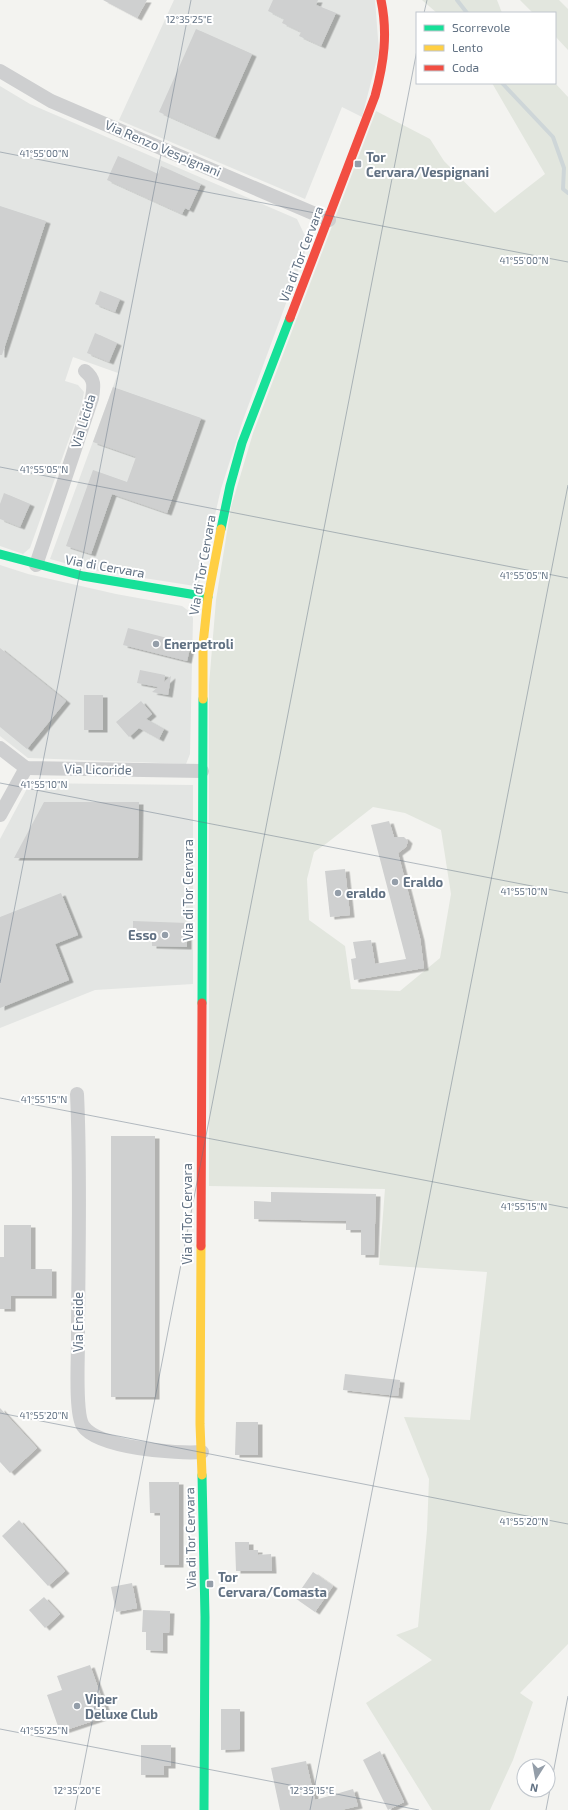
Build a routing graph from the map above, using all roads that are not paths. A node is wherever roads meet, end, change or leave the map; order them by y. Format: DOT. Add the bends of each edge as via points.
graph roads {
  1 [pos="381,0"];
  2 [pos="0,70"];
  3 [pos="328,220"];
  4 [pos="85,371"];
  5 [pos="0,554"];
  6 [pos="36,565"];
  7 [pos="208,597"];
  8 [pos="0,748"];
  9 [pos="26,768"];
  10 [pos="202,771"];
  11 [pos="0,815"];
  12 [pos="77,1094"];
  13 [pos="202,1452"];
  14 [pos="204,1810"];
  1 -- 3 [label="street, Via di Tor Cervara" via="386,41 383,67 371,109"];
  2 -- 3 [label="street, Via Renzo Vespignani" via="51,101"];
  3 -- 7 [label="street, Via di Tor Cervara" via="242,443 226,501"];
  4 -- 6 [label="street, Via Licida" via="93,380 92,398"];
  5 -- 6 [label="street, Via di Cervara"];
  6 -- 7 [label="street, Via di Cervara" via="83,576"];
  7 -- 10 [label="street, Via di Tor Cervara" via="203,644"];
  8 -- 9 [label="street"];
  9 -- 10 [label="street, Via Licoride"];
  9 -- 11 [label="street"];
  10 -- 13 [label="street, Via di Tor Cervara"];
  12 -- 13 [label="street, Via Eneide" via="80,1419 86,1430 105,1440 166,1453"];
  13 -- 14 [label="street, Via di Tor Cervara"];
}
